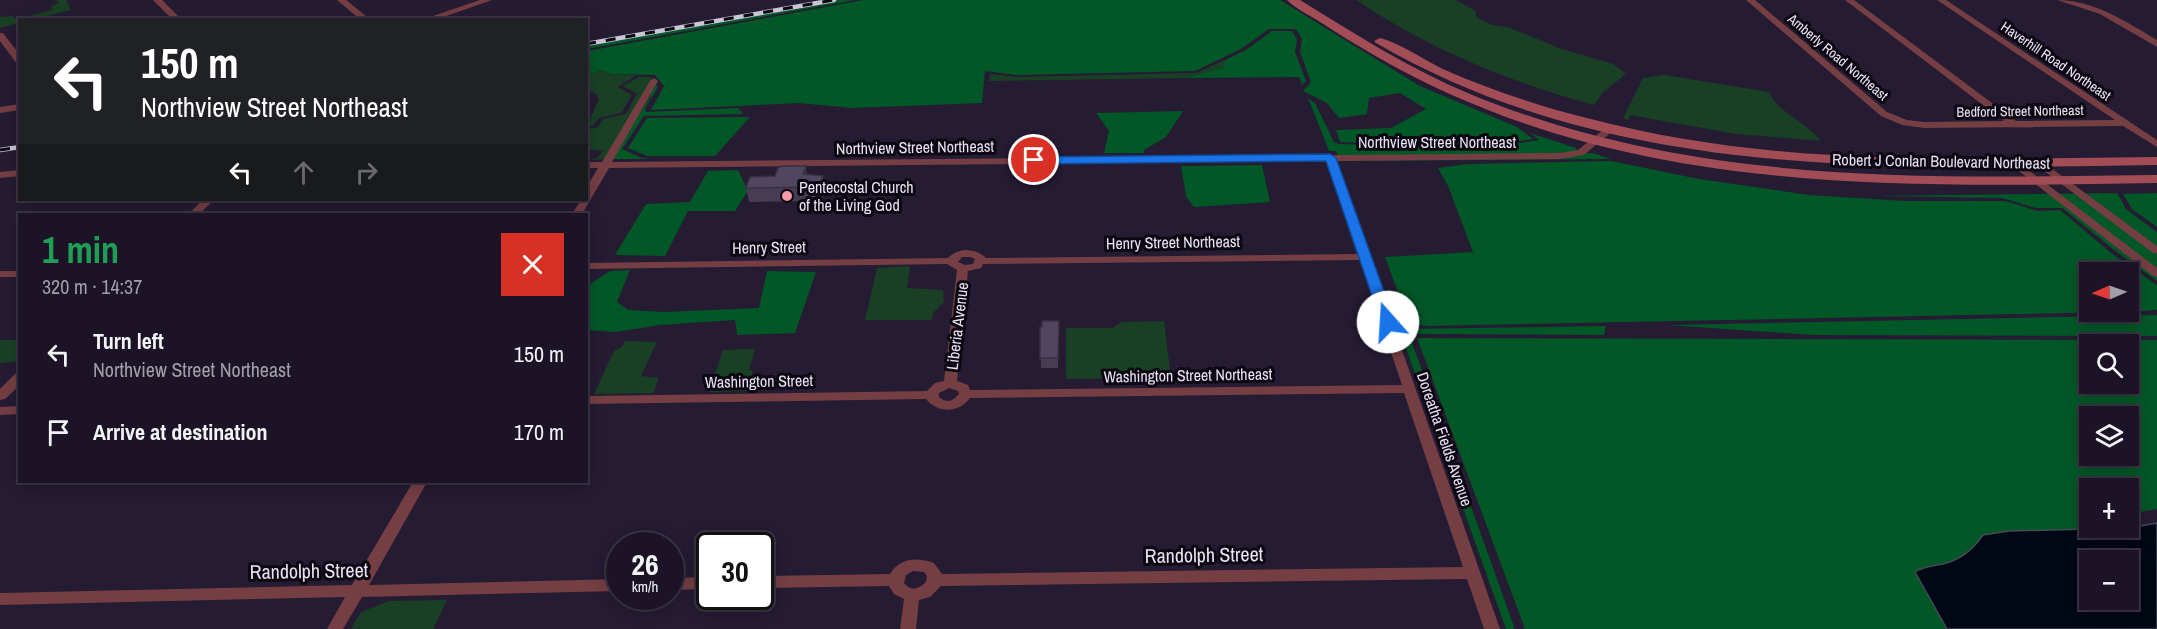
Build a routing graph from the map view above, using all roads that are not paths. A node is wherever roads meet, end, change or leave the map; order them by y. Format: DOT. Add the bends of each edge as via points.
graph roads {
  1 [pos="156,0"];
  2 [pos="340,0"];
  3 [pos="488,0"];
  4 [pos="1292,0"];
  5 [pos="1312,0"];
  6 [pos="1750,0"];
  7 [pos="1849,0"];
  8 [pos="1941,0"];
  9 [pos="2061,0"];
  10 [pos="176,18"];
  11 [pos="364,18"];
  12 [pos="430,18"];
  13 [pos="0,35"];
  14 [pos="2157,44"];
  15 [pos="18,59"];
  16 [pos="654,81"];
  17 [pos="18,107"];
  18 [pos="0,110"];
  19 [pos="2126,123"];
  20 [pos="2014,124"];
  21 [pos="1914,125"];
  22 [pos="1553,127"];
  23 [pos="1611,128"];
  24 [pos="1599,140"];
  25 [pos="2157,144"];
  26 [pos="1584,150"];
  27 [pos="1330,158"];
  28 [pos="2157,161"];
  29 [pos="2014,162"];
  30 [pos="2039,162"];
  31 [pos="588,165"];
  32 [pos="605,165"];
  33 [pos="18,173"];
  34 [pos="0,175"];
  35 [pos="2157,179"];
  36 [pos="2038,180"];
  37 [pos="2064,180"];
  38 [pos="588,195"];
  39 [pos="208,201"];
  40 [pos="194,213"];
  41 [pos="2157,251"];
  42 [pos="1366,256"];
  43 [pos="2157,257"];
  44 [pos="2136,258"];
  45 [pos="952,261"];
  46 [pos="981,261"];
  47 [pos="588,267"];
  48 [pos="963,269"];
  49 [pos="0,274"];
  50 [pos="18,274"];
  51 [pos="2157,274"];
  52 [pos="18,379"];
  53 [pos="950,383"];
  54 [pos="1410,388"];
  55 [pos="966,394"];
  56 [pos="932,395"];
  57 [pos="0,396"];
  58 [pos="588,400"];
  59 [pos="18,410"];
  60 [pos="0,411"];
  61 [pos="419,483"];
  62 [pos="1474,573"];
  63 [pos="895,580"];
  64 [pos="936,580"];
  65 [pos="774,582"];
  66 [pos="606,585"];
  67 [pos="356,591"];
  68 [pos="912,596"];
  69 [pos="0,599"];
  70 [pos="335,629"];
  71 [pos="908,629"];
  72 [pos="1492,629"];
  1 -- 10 [label="street"];
  2 -- 11 [label="street"];
  3 -- 12 [label="street"];
  4 -- 22 [label="main road, Robert J Conlan Boulevard Northeast" via="1424,78"];
  5 -- 23 [label="main road, Robert J Conlan Boulevard Northeast" via="1441,72 1524,104"];
  6 -- 21 [label="street, Amberly Road Northeast" via="1884,114"];
  7 -- 20 [label="street"];
  8 -- 19 [label="street, Haverhill Road Northeast"];
  9 -- 14 [label="street" via="2103,12"];
  13 -- 15 [label="street"];
  16 -- 32 [label="street"];
  17 -- 18 [label="street"];
  19 -- 20 [label="street, Bedford Street Northeast"];
  19 -- 25 [label="street, Haverhill Road Northeast"];
  20 -- 21 [label="street, Bedford Street Northeast"];
  22 -- 24 [label="main road, Robert J Conlan Boulevard Northeast"];
  22 -- 26 [label="main road" via="1572,137"];
  23 -- 24 [label="street, Northview Street Northeast"];
  23 -- 29 [label="main road, Robert J Conlan Boulevard Northeast" via="1694,145 1804,159"];
  24 -- 26 [label="street, Northview Street Northeast"];
  24 -- 36 [label="main road, Robert J Conlan Boulevard Northeast" via="1704,162 1819,177"];
  26 -- 27 [label="street, Northview Street Northeast" via="1560,156"];
  27 -- 32 [label="street, Northview Street Northeast"];
  27 -- 42 [label="street, Doreatha Fields Avenue"];
  28 -- 30 [label="main road, Robert J Conlan Boulevard Northeast"];
  29 -- 30 [label="main road, Robert J Conlan Boulevard Northeast"];
  29 -- 36 [label="street"];
  30 -- 37 [label="street"];
  31 -- 32 [label="street, Northview Street Northeast"];
  32 -- 38 [label="street"];
  33 -- 34 [label="street"];
  35 -- 37 [label="main road, Robert J Conlan Boulevard Northeast"];
  36 -- 37 [label="main road, Robert J Conlan Boulevard Northeast"];
  36 -- 44 [label="street"];
  37 -- 41 [label="street"];
  39 -- 40 [label="street"];
  42 -- 46 [label="street, Henry Street Northeast"];
  42 -- 54 [label="street, Doreatha Fields Avenue"];
  43 -- 44 [label="street"];
  44 -- 51 [label="street"];
  45 -- 46 [label="street, Henry Street" via="968,252"];
  45 -- 47 [label="street, Henry Street"];
  45 -- 48 [label="street" via="953,266"];
  46 -- 48 [label="street" via="973,268"];
  48 -- 53 [label="street, Liberia Avenue"];
  49 -- 50 [label="street"];
  52 -- 57 [label="street"];
  53 -- 55 [label="street" via="963,388"];
  53 -- 56 [label="street" via="940,386"];
  54 -- 55 [label="street, Washington Street Northeast"];
  54 -- 62 [label="street, Doreatha Fields Avenue"];
  55 -- 56 [label="street" via="961,402 945,406"];
  56 -- 58 [label="street, Washington Street"];
  59 -- 60 [label="street"];
  61 -- 67 [label="street"];
  62 -- 64 [label="street, Randolph Street"];
  62 -- 72 [label="street, Doreatha Fields Avenue"];
  63 -- 64 [label="street" via="900,570 917,564 933,570"];
  63 -- 65 [label="street"];
  63 -- 68 [label="street" via="900,592"];
  64 -- 68 [label="street" via="930,590"];
  66 -- 67 [label="street, Randolph Street"];
  67 -- 69 [label="street, Randolph Street"];
  67 -- 70 [label="street"];
  68 -- 71 [label="street"];
}
